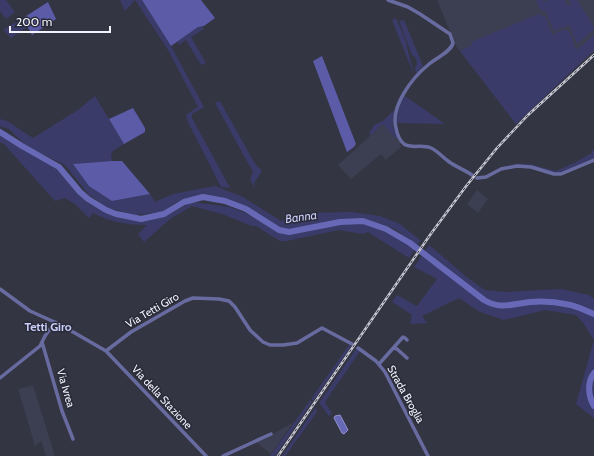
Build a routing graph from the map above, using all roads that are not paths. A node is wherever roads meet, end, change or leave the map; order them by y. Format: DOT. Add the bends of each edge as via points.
graph roads {
  1 [pos="388,0"];
  2 [pos="594,160"];
  3 [pos="472,175"];
  4 [pos="477,178"];
  5 [pos="0,289"];
  6 [pos="55,322"];
  7 [pos="407,340"];
  8 [pos="42,342"];
  9 [pos="352,344"];
  10 [pos="358,348"];
  11 [pos="394,348"];
  12 [pos="106,350"];
  13 [pos="407,358"];
  14 [pos="379,364"];
  15 [pos="0,378"];
  16 [pos="271,434"];
  17 [pos="73,439"];
  18 [pos="206,456"];
  19 [pos="223,456"];
  20 [pos="428,456"];
  1 -- 3 [label="street" via="420,14 450,34 453,43 450,49 419,74 402,96 395,120 400,139 411,146 430,148"];
  2 -- 4 [label="street" via="557,174 517,166"];
  5 -- 6 [label="street" via="30,311"];
  6 -- 8 [label="street"];
  6 -- 12 [label="street"];
  7 -- 11 [label="street" via="403,337"];
  8 -- 15 [label="street"];
  8 -- 17 [label="street, Via Ivrea"];
  9 -- 12 [label="street, Via Tetti Giro" via="322,328 297,343 278,346 267,344 250,330 229,301 198,297 185,301"];
  10 -- 14 [label="street, Strada Broglia"];
  11 -- 13 [label="street"];
  11 -- 14 [label="street"];
  12 -- 18 [label="street, Via della Stazione"];
  14 -- 20 [label="street, Strada Broglia"];
  16 -- 19 [label="street"];
}
